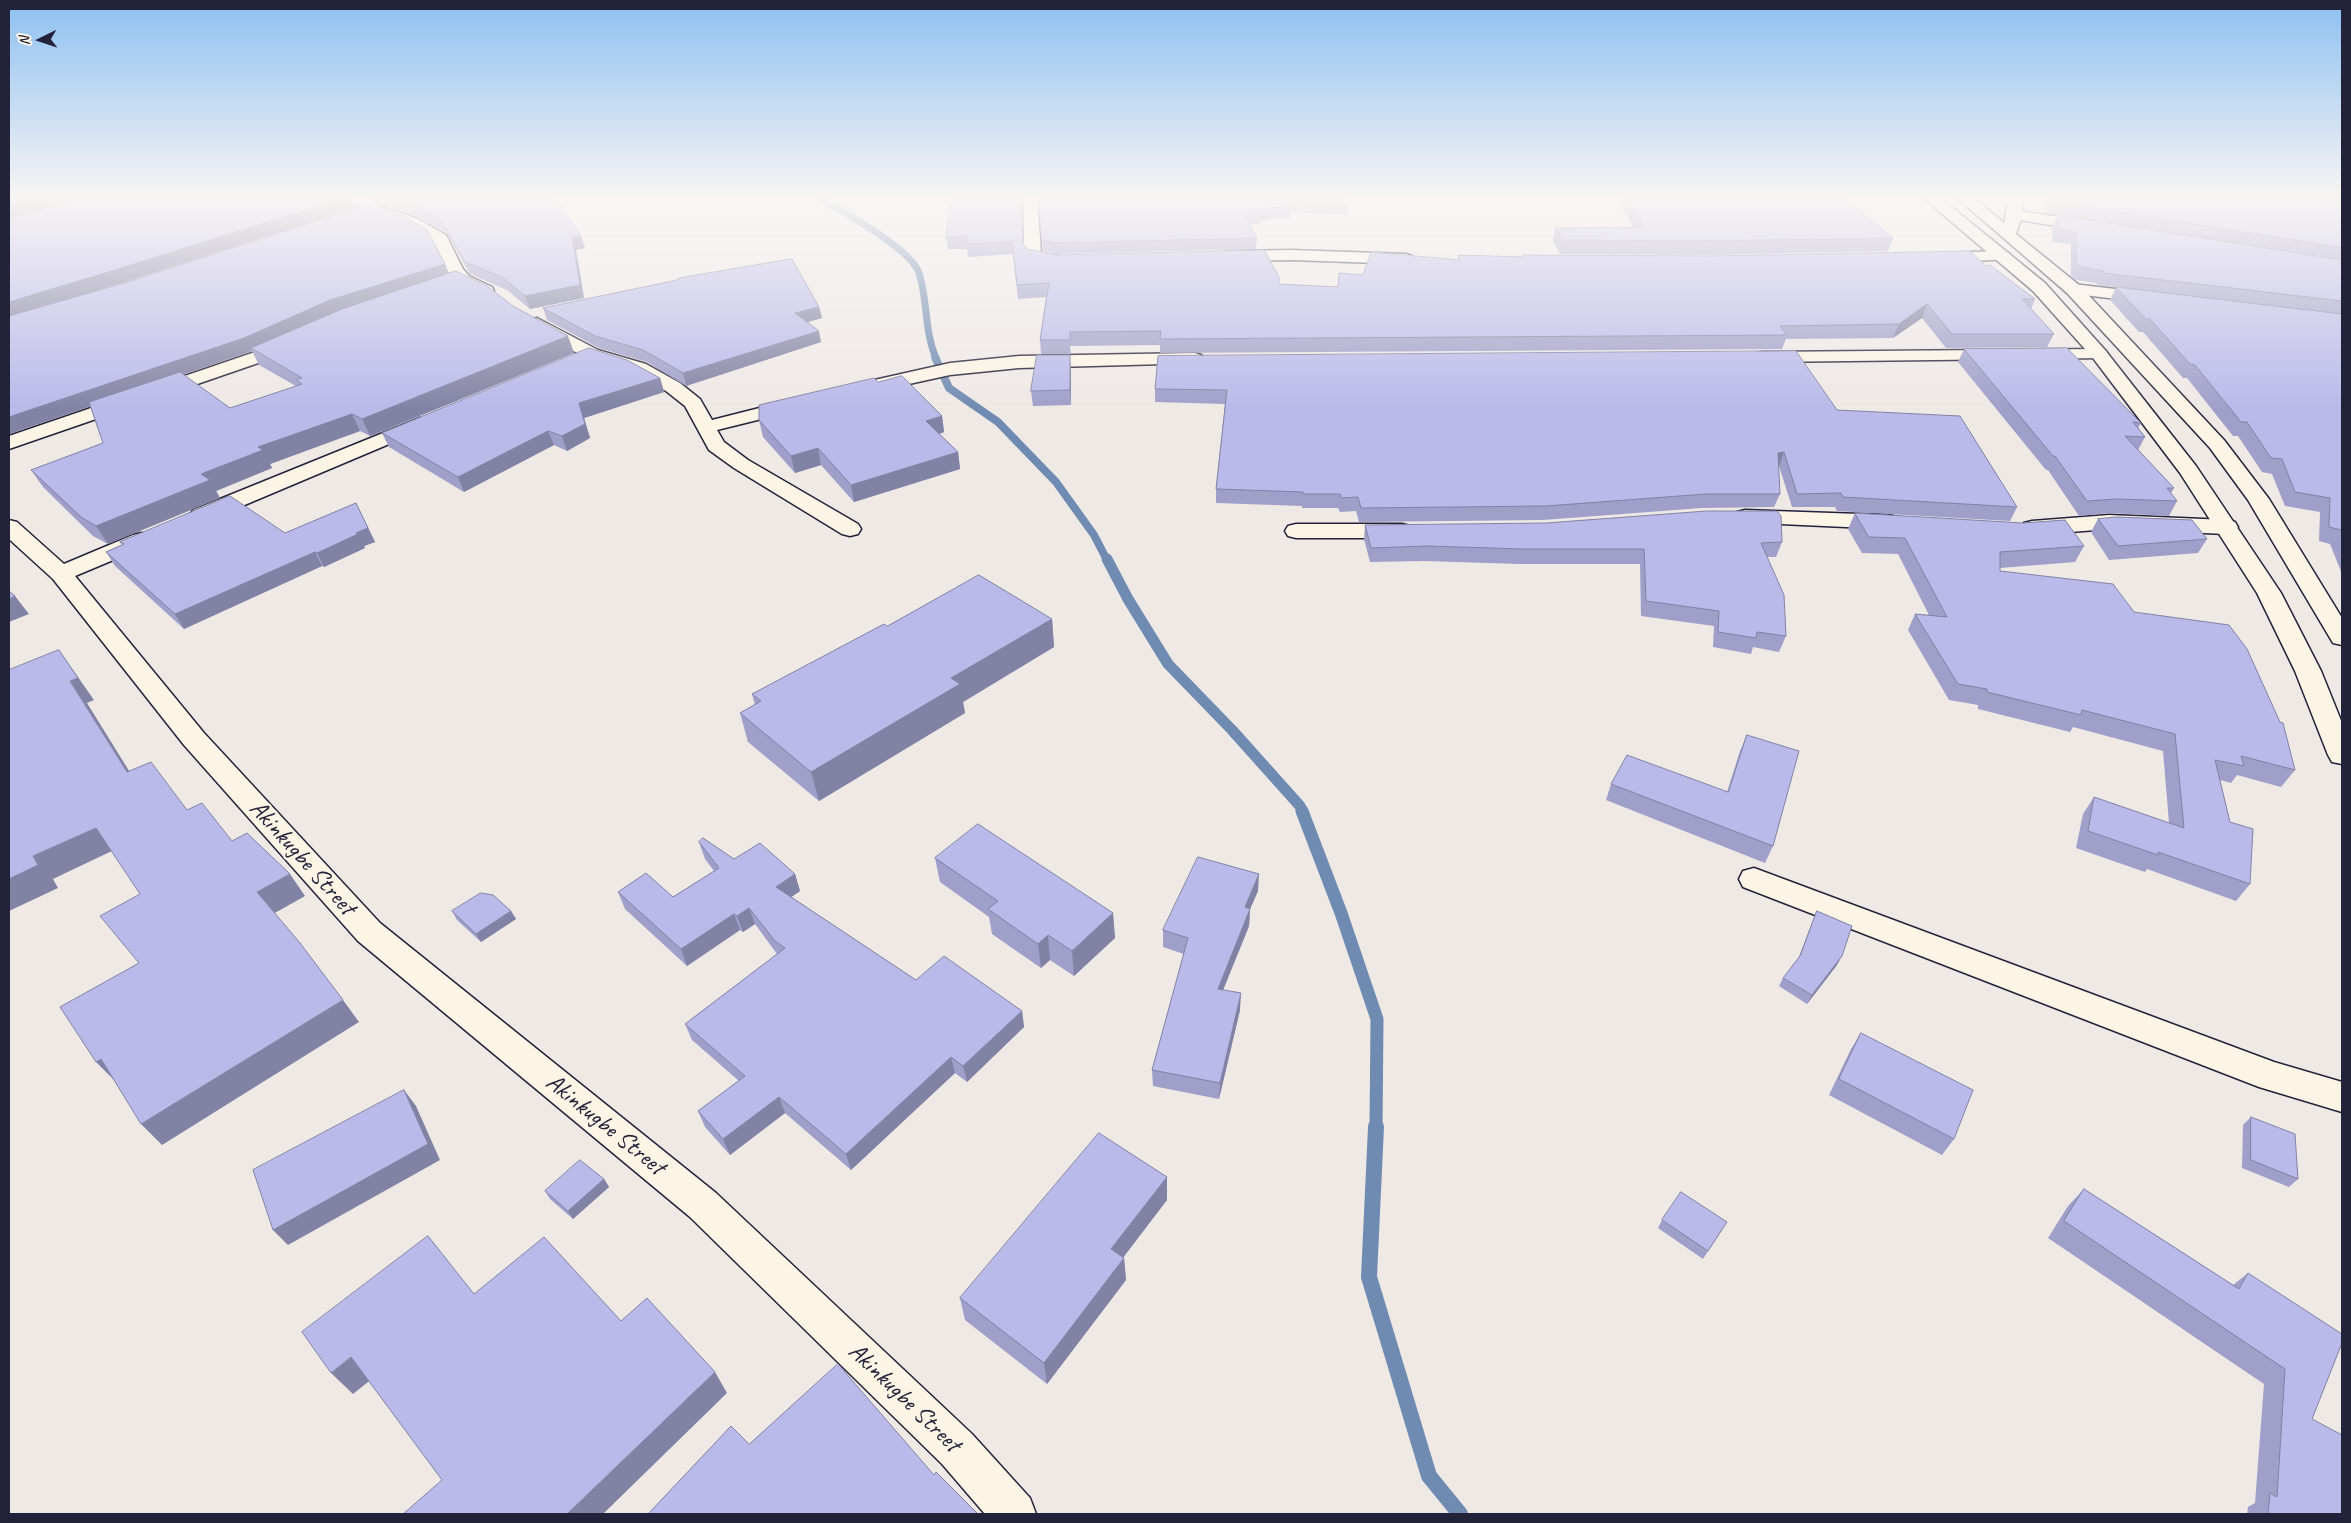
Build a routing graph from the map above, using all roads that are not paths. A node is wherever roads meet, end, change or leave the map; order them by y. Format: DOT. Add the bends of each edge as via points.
graph roads {
  1 [pos="454,267"];
  2 [pos="2022,267"];
  3 [pos="2038,267"];
  4 [pos="463,280"];
  5 [pos="445,284"];
  6 [pos="2073,289"];
  7 [pos="500,296"];
  8 [pos="2169,300"];
  9 [pos="554,311"];
  10 [pos="309,335"];
  11 [pos="592,354"];
  12 [pos="2099,354"];
  13 [pos="1750,357"];
  14 [pos="1210,359"];
  15 [pos="565,365"];
  16 [pos="850,392"];
  17 [pos="812,401"];
  18 [pos="438,417"];
  19 [pos="706,427"];
  20 [pos="9,443"];
  21 [pos="1721,517"];
  22 [pos="186,521"];
  23 [pos="1913,523"];
  24 [pos="9,527"];
  25 [pos="2227,528"];
  26 [pos="850,529"];
  27 [pos="2015,530"];
  28 [pos="1296,531"];
  29 [pos="1424,531"];
  30 [pos="160,532"];
  31 [pos="61,574"];
  32 [pos="2342,638"];
  33 [pos="2342,755"];
  34 [pos="1754,879"];
  35 [pos="2342,1097"];
  36 [pos="1014,1514"];
  1 -- 4 [label="street"];
  2 -- 12 [label="street"];
  3 -- 6 [label="street"];
  4 -- 5 [label="street"];
  4 -- 7 [label="street"];
  6 -- 8 [label="street"];
  6 -- 32 [label="street" via="2217,444 2258,499"];
  9 -- 11 [label="street" via="526,317"];
  10 -- 20 [label="street" via="258,358"];
  11 -- 15 [label="street"];
  11 -- 19 [label="street" via="639,368 673,387 693,403"];
  12 -- 13 [label="street"];
  12 -- 25 [label="street" via="2189,470"];
  14 -- 16 [label="street" via="1028,361 950,369"];
  17 -- 19 [label="street"];
  18 -- 22 [label="street"];
  19 -- 26 [label="street" via="716,446 741,464"];
  21 -- 23 [label="street"];
  24 -- 31 [label="street, Akinkugbe Street"];
  25 -- 27 [label="street" via="2109,522"];
  25 -- 33 [label="street" via="2269,593 2308,671"];
  28 -- 29 [label="street"];
  30 -- 31 [label="street"];
  31 -- 36 [label="street, Akinkugbe Street" via="194,739 369,932 703,1205 957,1449"];
  34 -- 35 [label="street" via="2271,1076"];
}
